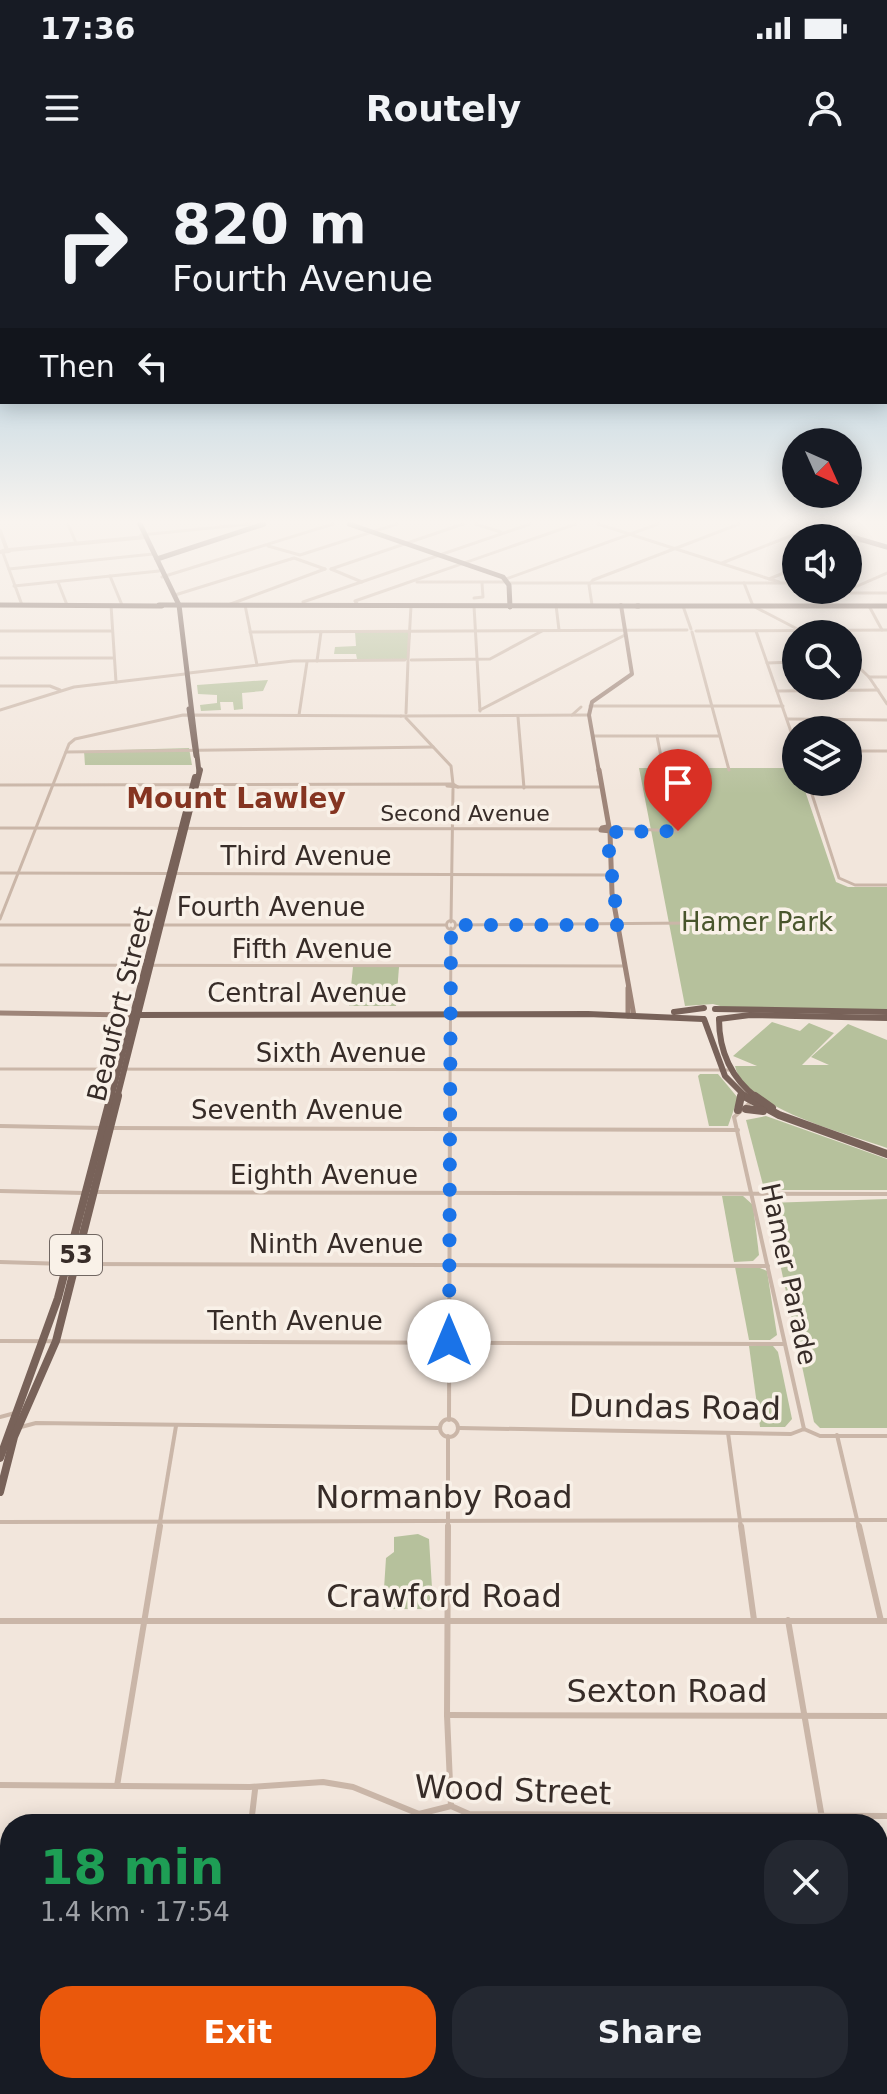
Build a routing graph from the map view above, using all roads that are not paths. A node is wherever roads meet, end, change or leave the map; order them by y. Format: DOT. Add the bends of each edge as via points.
graph roads {
  1 [pos="111,614"];
  2 [pos="179,614"];
  3 [pos="247,614"];
  4 [pos="411,614"];
  5 [pos="475,614"];
  6 [pos="557,614"];
  7 [pos="622,614"];
  8 [pos="686,614"];
  9 [pos="411,630"];
  10 [pos="476,630"];
  11 [pos="545,630"];
  12 [pos="559,630"];
  13 [pos="756,630"];
  14 [pos="782,630"];
  15 [pos="862,630"];
  16 [pos="885,630"];
  17 [pos="0,631"];
  18 [pos="112,631"];
  19 [pos="691,631"];
  20 [pos="250,632"];
  21 [pos="321,632"];
  22 [pos="626,636"];
  23 [pos="0,658"];
  24 [pos="113,658"];
  25 [pos="477,659"];
  26 [pos="408,660"];
  27 [pos="307,661"];
  28 [pos="317,661"];
  29 [pos="782,662"];
  30 [pos="767,663"];
  31 [pos="257,665"];
  32 [pos="862,670"];
  33 [pos="187,674"];
  34 [pos="869,677"];
  35 [pos="887,677"];
  36 [pos="116,682"];
  37 [pos="0,686"];
  38 [pos="60,690"];
  39 [pos="878,690"];
  40 [pos="777,691"];
  41 [pos="887,704"];
  42 [pos="590,706"];
  43 [pos="711,706"];
  44 [pos="783,706"];
  45 [pos="581,707"];
  46 [pos="0,710"];
  47 [pos="480,710"];
  48 [pos="189,714"];
  49 [pos="299,715"];
  50 [pos="572,715"];
  51 [pos="589,715"];
  52 [pos="404,716"];
  53 [pos="480,716"];
  54 [pos="786,716"];
  55 [pos="518,717"];
  56 [pos="862,720"];
  57 [pos="887,720"];
  58 [pos="593,736"];
  59 [pos="657,736"];
  60 [pos="719,736"];
  61 [pos="433,747"];
  62 [pos="197,748"];
  63 [pos="862,751"];
  64 [pos="887,751"];
  65 [pos="66,752"];
  66 [pos="729,770"];
  67 [pos="664,772"];
  68 [pos="0,785"];
  69 [pos="52,786"];
  70 [pos="194,787"];
  71 [pos="455,787"];
  72 [pos="601,787"];
  73 [pos="524,788"];
  74 [pos="813,796"];
  75 [pos="0,828"];
  76 [pos="36,828"];
  77 [pos="452,829"];
  78 [pos="182,830"];
  79 [pos="607,830"];
  80 [pos="678,831"];
  81 [pos="0,873"];
  82 [pos="19,873"];
  83 [pos="452,874"];
  84 [pos="170,875"];
  85 [pos="612,875"];
  86 [pos="887,885"];
  87 [pos="0,922"];
  88 [pos="451,922"];
  89 [pos="691,923"];
  90 [pos="157,925"];
  91 [pos="445,925"];
  92 [pos="458,925"];
  93 [pos="618,925"];
  94 [pos="451,928"];
  95 [pos="0,965"];
  96 [pos="147,966"];
  97 [pos="624,966"];
  98 [pos="450,967"];
  99 [pos="704,1008"];
  100 [pos="715,1009"];
  101 [pos="841,1012"];
  102 [pos="0,1013"];
  103 [pos="135,1013"];
  104 [pos="450,1013"];
  105 [pos="631,1014"];
  106 [pos="887,1015"];
  107 [pos="851,1018"];
  108 [pos="703,1019"];
  109 [pos="719,1019"];
  110 [pos="0,1069"];
  111 [pos="120,1069"];
  112 [pos="727,1070"];
  113 [pos="450,1071"];
  114 [pos="741,1095"];
  115 [pos="751,1104"];
  116 [pos="784,1115"];
  117 [pos="0,1126"];
  118 [pos="105,1128"];
  119 [pos="737,1128"];
  120 [pos="449,1129"];
  121 [pos="887,1154"];
  122 [pos="0,1191"];
  123 [pos="90,1192"];
  124 [pos="449,1193"];
  125 [pos="887,1194"];
  126 [pos="754,1195"];
  127 [pos="0,1262"];
  128 [pos="70,1264"];
  129 [pos="448,1264"];
  130 [pos="768,1266"];
  131 [pos="0,1341"];
  132 [pos="46,1341"];
  133 [pos="56,1341"];
  134 [pos="449,1341"];
  135 [pos="783,1344"];
  136 [pos="19,1414"];
  137 [pos="0,1417"];
  138 [pos="449,1420"];
  139 [pos="36,1423"];
  140 [pos="14,1426"];
  141 [pos="176,1426"];
  142 [pos="438,1428"];
  143 [pos="460,1428"];
  144 [pos="804,1429"];
  145 [pos="728,1433"];
  146 [pos="837,1435"];
  147 [pos="448,1436"];
  148 [pos="887,1436"];
  149 [pos="2,1449"];
  150 [pos="3,1458"];
  151 [pos="0,1492"];
  152 [pos="859,1520"];
  153 [pos="887,1520"];
  154 [pos="448,1521"];
  155 [pos="741,1521"];
  156 [pos="0,1522"];
  157 [pos="160,1522"];
  158 [pos="754,1620"];
  159 [pos="788,1620"];
  160 [pos="0,1621"];
  161 [pos="448,1621"];
  162 [pos="884,1621"];
  163 [pos="144,1622"];
  164 [pos="447,1715"];
  165 [pos="804,1716"];
  166 [pos="887,1716"];
  167 [pos="0,1785"];
  168 [pos="117,1786"];
  169 [pos="255,1790"];
  170 [pos="451,1806"];
  171 [pos="252,1814"];
  172 [pos="415,1814"];
  173 [pos="426,1814"];
  174 [pos="469,1814"];
  175 [pos="821,1814"];
  1 -- 18 [label="street"];
  2 -- 33 [label="main road, Beaufort Street / 53"];
  3 -- 20 [label="street"];
  4 -- 9 [label="street"];
  5 -- 10 [label="street"];
  6 -- 12 [label="street"];
  7 -- 22 [label="main road"];
  8 -- 19 [label="street"];
  9 -- 10 [label="street"];
  9 -- 21 [label="street"];
  9 -- 26 [label="street"];
  10 -- 11 [label="street"];
  10 -- 25 [label="street"];
  11 -- 12 [label="street"];
  11 -- 25 [label="street" via="490,659"];
  12 -- 22 [label="street"];
  13 -- 14 [label="street"];
  13 -- 19 [label="street"];
  13 -- 30 [label="street"];
  15 -- 16 [label="street"];
  17 -- 18 [label="street"];
  18 -- 24 [label="street"];
  19 -- 22 [label="street"];
  19 -- 43 [label="street"];
  20 -- 21 [label="street"];
  20 -- 31 [label="street"];
  21 -- 28 [label="street"];
  22 -- 42 [label="main road" via="632,674"];
  22 -- 47 [label="street"];
  23 -- 24 [label="street"];
  24 -- 36 [label="street"];
  25 -- 26 [label="street"];
  25 -- 47 [label="street"];
  26 -- 28 [label="street"];
  26 -- 52 [label="street"];
  27 -- 28 [label="street"];
  27 -- 31 [label="street"];
  27 -- 49 [label="street"];
  29 -- 30 [label="street"];
  30 -- 40 [label="street"];
  31 -- 33 [label="street"];
  32 -- 34 [label="street"];
  33 -- 36 [label="street"];
  33 -- 48 [label="main road, Beaufort Street / 53"];
  34 -- 35 [label="street"];
  34 -- 39 [label="street"];
  36 -- 38 [label="street"];
  37 -- 38 [label="street"];
  38 -- 46 [label="street"];
  39 -- 40 [label="street"];
  39 -- 41 [label="street"];
  40 -- 44 [label="street"];
  42 -- 43 [label="street"];
  42 -- 51 [label="main road"];
  43 -- 44 [label="street"];
  43 -- 60 [label="street"];
  44 -- 54 [label="street"];
  45 -- 50 [label="street"];
  47 -- 53 [label="street"];
  48 -- 49 [label="street"];
  48 -- 62 [label="main road, Beaufort Street / 53"];
  48 -- 65 [label="street" via="89,733 70,741"];
  49 -- 52 [label="street"];
  50 -- 51 [label="street"];
  50 -- 55 [label="street"];
  51 -- 58 [label="main road"];
  52 -- 53 [label="street"];
  52 -- 61 [label="street"];
  53 -- 55 [label="street"];
  55 -- 73 [label="street"];
  56 -- 57 [label="street"];
  58 -- 59 [label="street"];
  58 -- 72 [label="main road"];
  59 -- 60 [label="street"];
  59 -- 67 [label="street"];
  60 -- 66 [label="street"];
  61 -- 62 [label="street"];
  61 -- 71 [label="street" via="451,766"];
  62 -- 65 [label="street"];
  62 -- 70 [label="main road, Beaufort Street / 53" via="201,766"];
  63 -- 64 [label="street"];
  65 -- 69 [label="street"];
  68 -- 69 [label="street"];
  69 -- 70 [label="street"];
  69 -- 76 [label="street"];
  70 -- 71 [label="street"];
  70 -- 78 [label="main road, Beaufort Street / 53"];
  71 -- 73 [label="street"];
  71 -- 77 [label="street"];
  72 -- 73 [label="street"];
  72 -- 79 [label="main road"];
  74 -- 86 [label="street" via="839,878 855,885"];
  75 -- 76 [label="street, Second Avenue"];
  76 -- 78 [label="street, Second Avenue"];
  76 -- 82 [label="street"];
  77 -- 78 [label="street, Second Avenue"];
  77 -- 79 [label="street, Second Avenue"];
  77 -- 83 [label="street"];
  78 -- 84 [label="main road, Beaufort Street / 53"];
  79 -- 80 [label="street, Second Avenue"];
  79 -- 85 [label="main road"];
  81 -- 82 [label="street, Third Avenue"];
  82 -- 84 [label="street, Third Avenue"];
  82 -- 87 [label="street"];
  83 -- 84 [label="street, Third Avenue"];
  83 -- 85 [label="street, Third Avenue"];
  83 -- 88 [label="street"];
  84 -- 90 [label="main road, Beaufort Street / 53"];
  85 -- 93 [label="main road"];
  87 -- 90 [label="street, Fourth Avenue"];
  88 -- 91 [label="street"];
  88 -- 92 [label="street"];
  89 -- 93 [label="street"];
  90 -- 91 [label="street, Fourth Avenue"];
  90 -- 96 [label="main road, Beaufort Street / 53"];
  91 -- 94 [label="street"];
  92 -- 93 [label="street"];
  92 -- 94 [label="street"];
  93 -- 97 [label="main road"];
  94 -- 98 [label="street"];
  95 -- 96 [label="street, Fifth Avenue"];
  96 -- 98 [label="street, Fifth Avenue"];
  96 -- 103 [label="main road, Beaufort Street / 53"];
  97 -- 98 [label="street, Fifth Avenue"];
  97 -- 105 [label="main road"];
  98 -- 104 [label="street"];
  99 -- 100 [label="main road, Central Avenue"];
  99 -- 105 [label="main road, Central Avenue"];
  99 -- 108 [label="main road" via="698,1013"];
  100 -- 101 [label="main road"];
  100 -- 109 [label="main road" via="721,1013"];
  101 -- 106 [label="main road"];
  101 -- 107 [label="main road"];
  102 -- 103 [label="main road, Central Avenue"];
  103 -- 104 [label="main road, Central Avenue"];
  103 -- 111 [label="main road, Beaufort Street / 53"];
  104 -- 105 [label="main road, Central Avenue"];
  104 -- 113 [label="street"];
  105 -- 108 [label="main road, Central Avenue"];
  106 -- 107 [label="main road"];
  107 -- 109 [label="main road"];
  108 -- 109 [label="main road, Central Avenue"];
  108 -- 112 [label="main road"];
  109 -- 112 [label="main road"];
  110 -- 111 [label="street, Sixth Avenue"];
  111 -- 113 [label="street, Sixth Avenue"];
  111 -- 118 [label="main road, Beaufort Street / 53"];
  112 -- 113 [label="street, Sixth Avenue"];
  112 -- 114 [label="main road"];
  112 -- 115 [label="main road"];
  113 -- 120 [label="street"];
  114 -- 115 [label="main road"];
  114 -- 115 [label="main road"];
  115 -- 116 [label="main road"];
  115 -- 116 [label="main road"];
  115 -- 119 [label="street, Hamer Parade"];
  116 -- 121 [label="main road"];
  117 -- 118 [label="street, Seventh Avenue"];
  118 -- 120 [label="street, Seventh Avenue"];
  118 -- 123 [label="main road, Beaufort Street / 53"];
  119 -- 120 [label="street, Seventh Avenue"];
  119 -- 126 [label="street, Hamer Parade"];
  120 -- 124 [label="street"];
  122 -- 123 [label="street, Eighth Avenue"];
  123 -- 124 [label="street, Eighth Avenue"];
  123 -- 128 [label="main road, Beaufort Street / 53"];
  124 -- 126 [label="street, Eighth Avenue"];
  124 -- 129 [label="street"];
  125 -- 126 [label="street, Eighth Avenue"];
  126 -- 130 [label="street, Hamer Parade"];
  127 -- 128 [label="street, Ninth Avenue"];
  128 -- 129 [label="street, Ninth Avenue"];
  128 -- 132 [label="main road, Beaufort Street / 53"];
  128 -- 133 [label="main road, Beaufort Street / 53"];
  129 -- 130 [label="street, Ninth Avenue"];
  129 -- 134 [label="street"];
  130 -- 135 [label="street, Hamer Parade"];
  131 -- 132 [label="street, Tenth Avenue"];
  132 -- 133 [label="street, Tenth Avenue"];
  132 -- 136 [label="main road, Beaufort Street / 53"];
  133 -- 134 [label="street, Tenth Avenue"];
  133 -- 136 [label="main road, Beaufort Street / 53" via="48,1366"];
  134 -- 135 [label="street, Tenth Avenue"];
  134 -- 138 [label="street"];
  135 -- 144 [label="street, Hamer Parade"];
  136 -- 137 [label="street"];
  136 -- 139 [label="street"];
  136 -- 140 [label="main road, Beaufort Street / 53"];
  137 -- 140 [label="street"];
  138 -- 142 [label="street"];
  138 -- 143 [label="street"];
  139 -- 140 [label="street"];
  139 -- 141 [label="street"];
  140 -- 149 [label="main road, Beaufort Street / 53"];
  140 -- 150 [label="main road, Beaufort Street / 53"];
  141 -- 142 [label="street"];
  141 -- 157 [label="street"];
  142 -- 147 [label="street"];
  143 -- 145 [label="street, Dundas Road"];
  143 -- 147 [label="street"];
  144 -- 145 [label="street, Dundas Road" via="791,1434"];
  144 -- 146 [label="street, Dundas Road" via="820,1436"];
  145 -- 155 [label="street"];
  146 -- 148 [label="street, Dundas Road"];
  146 -- 152 [label="street"];
  147 -- 154 [label="street"];
  149 -- 150 [label="main road, Beaufort Street / 53"];
  150 -- 151 [label="main road, Beaufort Street / 53"];
  152 -- 153 [label="street, Normanby Road"];
  152 -- 155 [label="street, Normanby Road"];
  152 -- 162 [label="street"];
  154 -- 155 [label="street, Normanby Road"];
  154 -- 157 [label="street, Normanby Road"];
  154 -- 161 [label="street"];
  155 -- 158 [label="street"];
  156 -- 157 [label="street, Normanby Road"];
  157 -- 163 [label="street"];
  158 -- 159 [label="street, Crawford Road"];
  158 -- 161 [label="street, Crawford Road"];
  159 -- 162 [label="street, Crawford Road"];
  159 -- 165 [label="street"];
  160 -- 163 [label="street, Crawford Road"];
  161 -- 163 [label="street, Crawford Road"];
  161 -- 164 [label="street"];
  163 -- 168 [label="street"];
  164 -- 165 [label="street, Sexton Road"];
  164 -- 170 [label="street"];
  165 -- 166 [label="street, Sexton Road"];
  165 -- 175 [label="street"];
  167 -- 168 [label="street, Wood Street"];
  168 -- 169 [label="street, Wood Street"];
  169 -- 171 [label="street"];
  169 -- 172 [label="street, Wood Street" via="299,1782 336,1783"];
  170 -- 173 [label="street, Wood Street"];
  170 -- 174 [label="street, Wood Street"];
}
